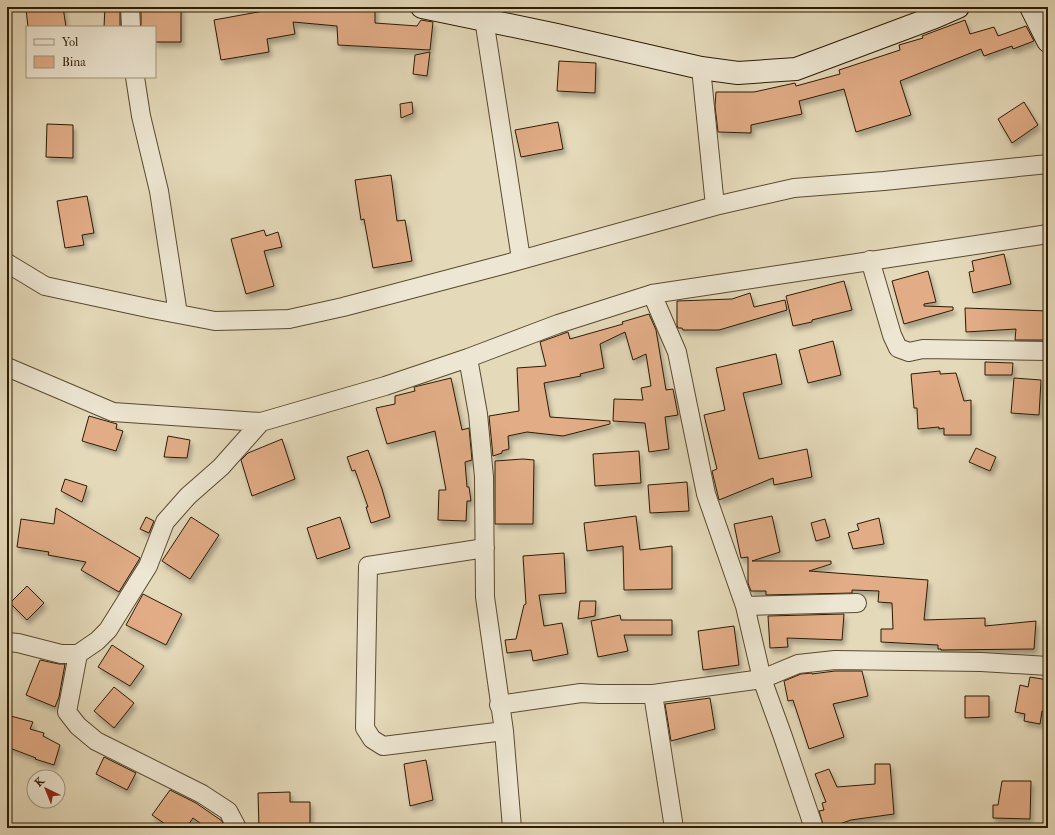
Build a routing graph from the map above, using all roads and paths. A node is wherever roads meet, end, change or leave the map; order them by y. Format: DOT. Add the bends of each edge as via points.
graph roads {
  1 [pos="130,7"];
  2 [pos="422,7"];
  3 [pos="958,7"];
  4 [pos="1031,7"];
  5 [pos="484,19"];
  6 [pos="131,26"];
  7 [pos="1048,40"];
  8 [pos="701,68"];
  9 [pos="135,78"];
  10 [pos="1048,164"];
  11 [pos="715,206"];
  12 [pos="1048,234"];
  13 [pos="521,259"];
  14 [pos="870,260"];
  15 [pos="7,263"];
  16 [pos="652,294"];
  17 [pos="178,314"];
  18 [pos="1048,351"];
  19 [pos="468,358"];
  20 [pos="7,367"];
  21 [pos="261,422"];
  22 [pos="485,548"];
  23 [pos="857,603"];
  24 [pos="745,606"];
  25 [pos="7,642"];
  26 [pos="78,654"];
  27 [pos="1048,666"];
  28 [pos="762,679"];
  29 [pos="653,694"];
  30 [pos="499,705"];
  31 [pos="504,731"];
  32 [pos="237,828"];
  33 [pos="512,828"];
  34 [pos="674,828"];
  35 [pos="814,828"];
  1 -- 6 [label="street"];
  2 -- 5 [label="street"];
  3 -- 8 [label="street" via="796,69 738,73"];
  4 -- 7 [label="street"];
  5 -- 8 [label="street"];
  5 -- 13 [label="street"];
  8 -- 11 [label="street"];
  9 -- 17 [label="street" via="141,116 160,191"];
  10 -- 11 [label="street" via="794,188"];
  11 -- 13 [label="street"];
  12 -- 14 [label="street"];
  13 -- 17 [label="street" via="289,319 215,321"];
  14 -- 16 [label="street"];
  14 -- 18 [label="street" via="898,348 909,352 923,349"];
  15 -- 17 [label="street" via="45,286"];
  16 -- 19 [label="street" via="558,324"];
  16 -- 24 [label="street" via="677,352 706,494"];
  19 -- 21 [label="street" via="385,386"];
  19 -- 22 [label="street" via="478,414 484,477"];
  20 -- 21 [label="street" via="113,412"];
  21 -- 26 [label="street" via="221,467 188,496 165,522 148,566 108,630"];
  22 -- 30 [label="street" via="485,597"];
  22 -- 31 [label="street" via="368,566 365,728 372,739 383,746"];
  23 -- 24 [label="street"];
  24 -- 28 [label="street"];
  25 -- 26 [label="street" via="61,654"];
  26 -- 32 [label="street" via="67,712 78,726 96,741 202,794 228,811"];
  27 -- 28 [label="street" via="981,662 835,660 798,664"];
  28 -- 29 [label="street"];
  28 -- 35 [label="street"];
  29 -- 30 [label="street" via="581,693"];
  29 -- 34 [label="street"];
  30 -- 31 [label="street"];
  31 -- 33 [label="street"];
}
